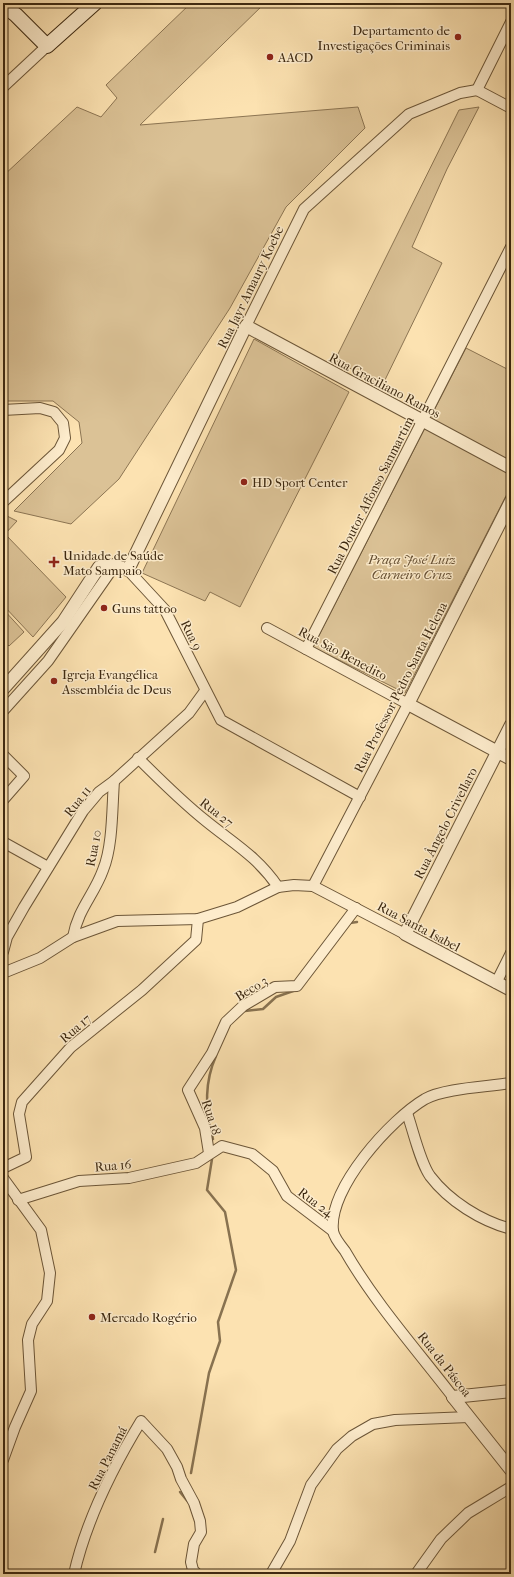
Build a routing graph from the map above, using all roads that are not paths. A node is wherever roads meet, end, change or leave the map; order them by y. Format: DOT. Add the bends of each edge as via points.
graph roads {
  1 [pos="7,3"];
  2 [pos="95,3"];
  3 [pos="3,5"];
  4 [pos="16,15"];
  5 [pos="511,22"];
  6 [pos="47,46"];
  7 [pos="3,87"];
  8 [pos="477,90"];
  9 [pos="511,108"];
  10 [pos="511,247"];
  11 [pos="246,326"];
  12 [pos="3,410"];
  13 [pos="423,421"];
  14 [pos="511,468"];
  15 [pos="511,501"];
  16 [pos="3,502"];
  17 [pos="115,565"];
  18 [pos="128,570"];
  19 [pos="267,628"];
  20 [pos="306,649"];
  21 [pos="3,689"];
  22 [pos="205,691"];
  23 [pos="408,704"];
  24 [pos="3,710"];
  25 [pos="511,725"];
  26 [pos="498,751"];
  27 [pos="3,755"];
  28 [pos="138,758"];
  29 [pos="511,759"];
  30 [pos="114,781"];
  31 [pos="360,797"];
  32 [pos="3,800"];
  33 [pos="3,842"];
  34 [pos="48,867"];
  35 [pos="314,886"];
  36 [pos="278,887"];
  37 [pos="356,908"];
  38 [pos="198,919"];
  39 [pos="405,934"];
  40 [pos="73,937"];
  41 [pos="3,952"];
  42 [pos="511,952"];
  43 [pos="3,973"];
  44 [pos="496,984"];
  45 [pos="511,990"];
  46 [pos="511,1084"];
  47 [pos="188,1090"];
  48 [pos="407,1113"];
  49 [pos="209,1153"];
  50 [pos="3,1168"];
  51 [pos="3,1178"];
  52 [pos="18,1200"];
  53 [pos="511,1229"];
  54 [pos="333,1231"];
  55 [pos="511,1391"];
  56 [pos="453,1397"];
  57 [pos="469,1417"];
  58 [pos="3,1460"];
  59 [pos="511,1470"];
  60 [pos="511,1487"];
  61 [pos="74,1574"];
  62 [pos="197,1574"];
  63 [pos="271,1574"];
  64 [pos="416,1574"];
  1 -- 4 [label="street"];
  2 -- 6 [label="main road"];
  3 -- 4 [label="main road"];
  4 -- 6 [label="main road"];
  5 -- 8 [label="street"];
  6 -- 7 [label="street"];
  8 -- 9 [label="street"];
  8 -- 11 [label="street, Rua Jayr Amaury Koebe" via="460,93 409,114 304,209"];
  10 -- 13 [label="street, Rua Doutor Affonso Sanmartim"];
  11 -- 13 [label="street, Rua Graciliano Ramos"];
  11 -- 18 [label="street, Rua Jayr Amaury Koebe"];
  12 -- 16 [label="street" via="40,408 54,412 63,423 65,438 59,450"];
  13 -- 14 [label="street, Rua Graciliano Ramos"];
  13 -- 20 [label="street, Rua Doutor Affonso Sanmartim"];
  15 -- 23 [label="street, Rua Professor Pedro Santa Helena"];
  17 -- 18 [label="street"];
  17 -- 21 [label="street" via="99,567 63,622"];
  17 -- 24 [label="street" via="48,661"];
  18 -- 22 [label="street, Rua 9" via="165,610"];
  19 -- 20 [label="street, Rua São Benedito"];
  20 -- 23 [label="street, Rua São Benedito"];
  22 -- 28 [label="street, Rua 11" via="189,713"];
  22 -- 31 [label="street, Rua 9" via="221,720"];
  23 -- 26 [label="street, Rua São Benedito"];
  23 -- 31 [label="street, Rua Professor Pedro Santa Helena"];
  25 -- 26 [label="street, Rua Ângelo Crivellaro"];
  26 -- 29 [label="street, Rua São Benedito"];
  26 -- 39 [label="street, Rua Ângelo Crivellaro"];
  27 -- 32 [label="street" via="24,776"];
  28 -- 30 [label="street, Rua 11"];
  28 -- 36 [label="street, Rua 27" via="206,822 247,851 268,872"];
  30 -- 34 [label="street, Rua 11" via="99,792 83,811"];
  30 -- 40 [label="street, Rua 10" via="110,836 104,870 75,922"];
  31 -- 35 [label="street, Rua Professor Pedro Santa Helena"];
  33 -- 34 [label="street"];
  34 -- 41 [label="street, Rua 11" via="7,937"];
  35 -- 36 [label="street"];
  35 -- 37 [label="street, Rua Santa Isabel"];
  36 -- 38 [label="street" via="237,907"];
  37 -- 39 [label="street, Rua Santa Isabel"];
  37 -- 47 [label="street, Beco 3" via="296,986 275,987 243,1006 226,1022 212,1053"];
  38 -- 40 [label="street" via="117,921"];
  38 -- 50 [label="street, Rua 17" via="196,940 142,990 71,1047 22,1102 19,1114 26,1157"];
  39 -- 44 [label="street, Rua Santa Isabel"];
  40 -- 43 [label="street" via="40,958"];
  42 -- 44 [label="street"];
  44 -- 45 [label="street, Rua Santa Isabel"];
  46 -- 48 [label="street" via="445,1092 426,1099"];
  47 -- 49 [label="street, Rua 18" via="205,1128"];
  48 -- 53 [label="street" via="430,1176 454,1200 491,1224"];
  48 -- 54 [label="street" via="390,1126 351,1175 336,1203"];
  49 -- 52 [label="street, Rua 16" via="196,1163 130,1178 79,1181"];
  49 -- 54 [label="street, Rua 24" via="222,1146 252,1154 273,1172 287,1196"];
  51 -- 52 [label="street"];
  52 -- 58 [label="street" via="41,1230 50,1273 47,1301 32,1324 28,1340 31,1391"];
  54 -- 56 [label="street, Rua da Páscoa" via="358,1274"];
  55 -- 56 [label="street"];
  56 -- 57 [label="street, Rua da Páscoa"];
  57 -- 59 [label="street, Rua da Páscoa"];
  57 -- 63 [label="street" via="395,1420 373,1424 352,1436 337,1450 311,1485 290,1542"];
  60 -- 64 [label="street" via="468,1513 441,1539"];
  61 -- 62 [label="street, Rua Panamá" via="80,1548 116,1465 141,1421 167,1449 194,1503 201,1532 194,1544 191,1562"];
}
